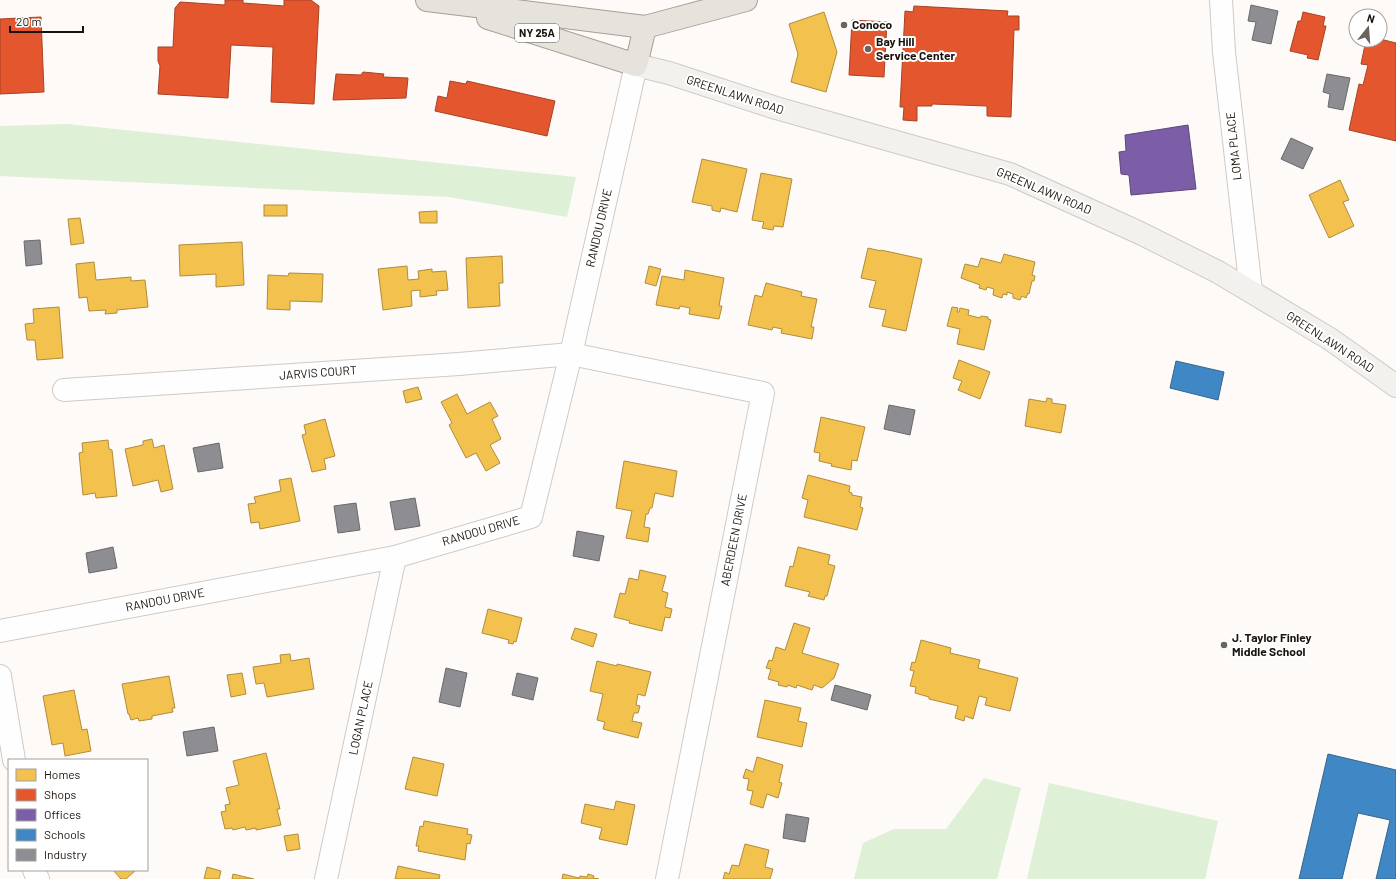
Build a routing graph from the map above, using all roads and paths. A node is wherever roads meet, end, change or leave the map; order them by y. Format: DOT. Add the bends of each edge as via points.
graph roads {
  1 [pos="746,0"];
  2 [pos="1221,0"];
  3 [pos="433,1"];
  4 [pos="645,27"];
  5 [pos="636,65"];
  6 [pos="1251,291"];
  7 [pos="571,354"];
  8 [pos="1396,386"];
  9 [pos="64,390"];
  10 [pos="395,557"];
  11 [pos="0,631"];
  12 [pos="0,676"];
  13 [pos="14,759"];
  14 [pos="326,879"];
  15 [pos="667,879"];
  1 -- 4 [label="main road"];
  2 -- 6 [label="street, LOMA PLACE" via="1224,52"];
  3 -- 4 [label="main road"];
  3 -- 5 [label="main road, NY 25A"];
  4 -- 5 [label="main road"];
  5 -- 6 [label="main road, GREENLAWN ROAD" via="669,73 776,108 1010,174 1140,234"];
  5 -- 7 [label="street, RANDOU DRIVE"];
  6 -- 8 [label="main road, GREENLAWN ROAD" via="1330,340"];
  7 -- 9 [label="street, JARVIS COURT" via="459,364"];
  7 -- 10 [label="street, RANDOU DRIVE" via="531,517"];
  7 -- 15 [label="street, ABERDEEN DRIVE" via="763,393"];
  10 -- 11 [label="street, RANDOU DRIVE"];
  10 -- 14 [label="street, LOGAN PLACE"];
  12 -- 13 [label="street"];
}
